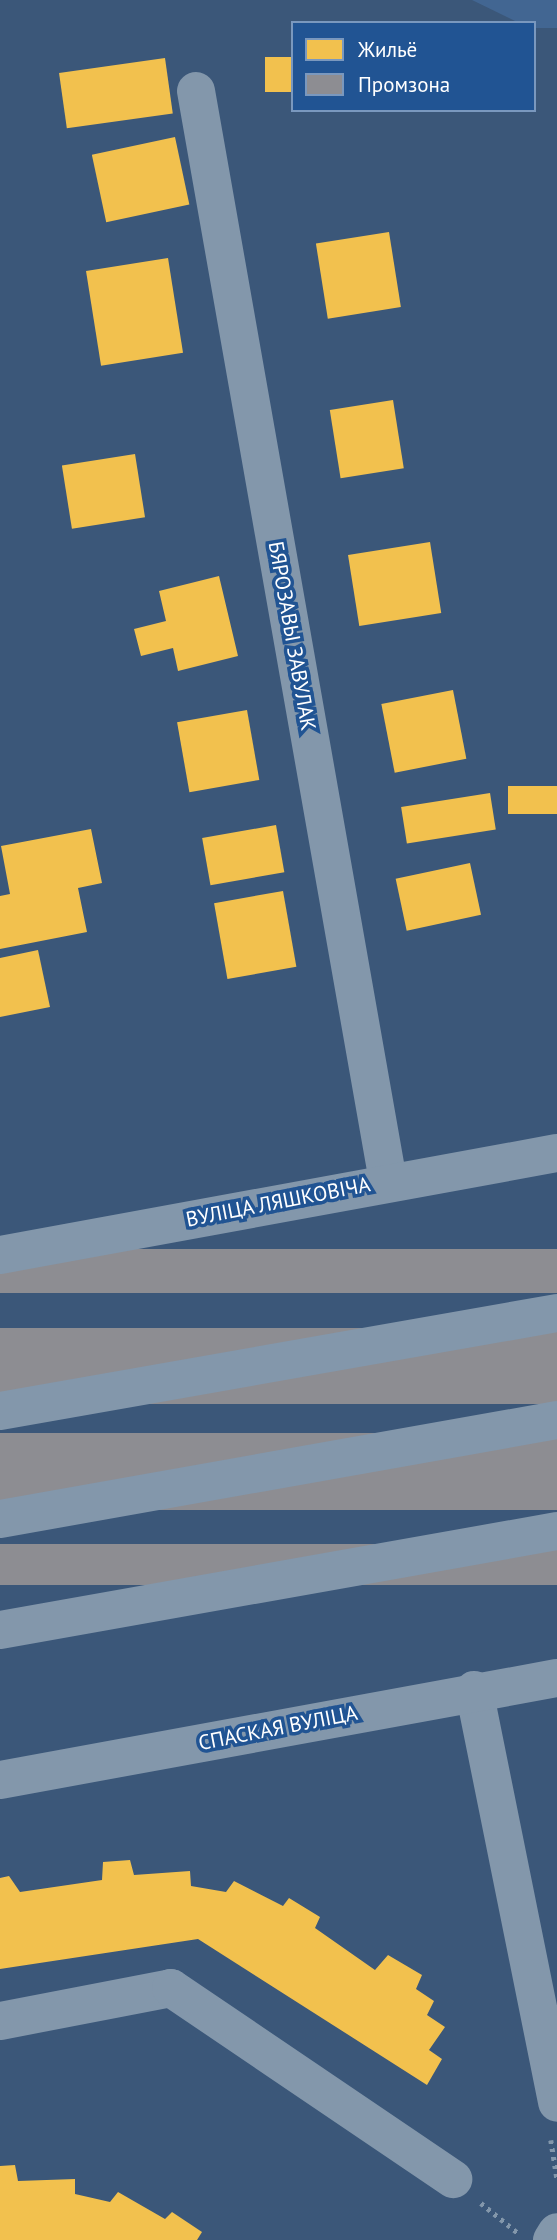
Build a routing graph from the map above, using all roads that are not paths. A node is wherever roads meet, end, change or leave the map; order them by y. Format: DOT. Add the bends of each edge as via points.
graph roads {
  1 [pos="196,91"];
  2 [pos="557,1153"];
  3 [pos="388,1181"];
  4 [pos="0,1255"];
  5 [pos="557,1313"];
  6 [pos="0,1411"];
  7 [pos="557,1420"];
  8 [pos="0,1519"];
  9 [pos="557,1531"];
  10 [pos="0,1630"];
  11 [pos="557,1678"];
  12 [pos="474,1690"];
  13 [pos="0,1780"];
  14 [pos="0,2021"];
  15 [pos="550,2038"];
  16 [pos="557,2104"];
  17 [pos="453,2179"];
  18 [pos="557,2232"];
  19 [pos="552,2240"];
  1 -- 3 [label="street, БЯРОЗАВЫ ЗАВУЛАК"];
  2 -- 3 [label="street, ВУЛІЦА ЛЯШКОВІЧА"];
  3 -- 4 [label="street, ВУЛІЦА ЛЯШКОВІЧА"];
  5 -- 6 [label="street"];
  7 -- 8 [label="street"];
  9 -- 10 [label="street"];
  11 -- 12 [label="street, СПАСКАЯ ВУЛІЦА"];
  12 -- 13 [label="street, СПАСКАЯ ВУЛІЦА"];
  12 -- 15 [label="street"];
  14 -- 17 [label="street" via="171,1988"];
  15 -- 16 [label="street"];
  18 -- 19 [label="street"];
}
